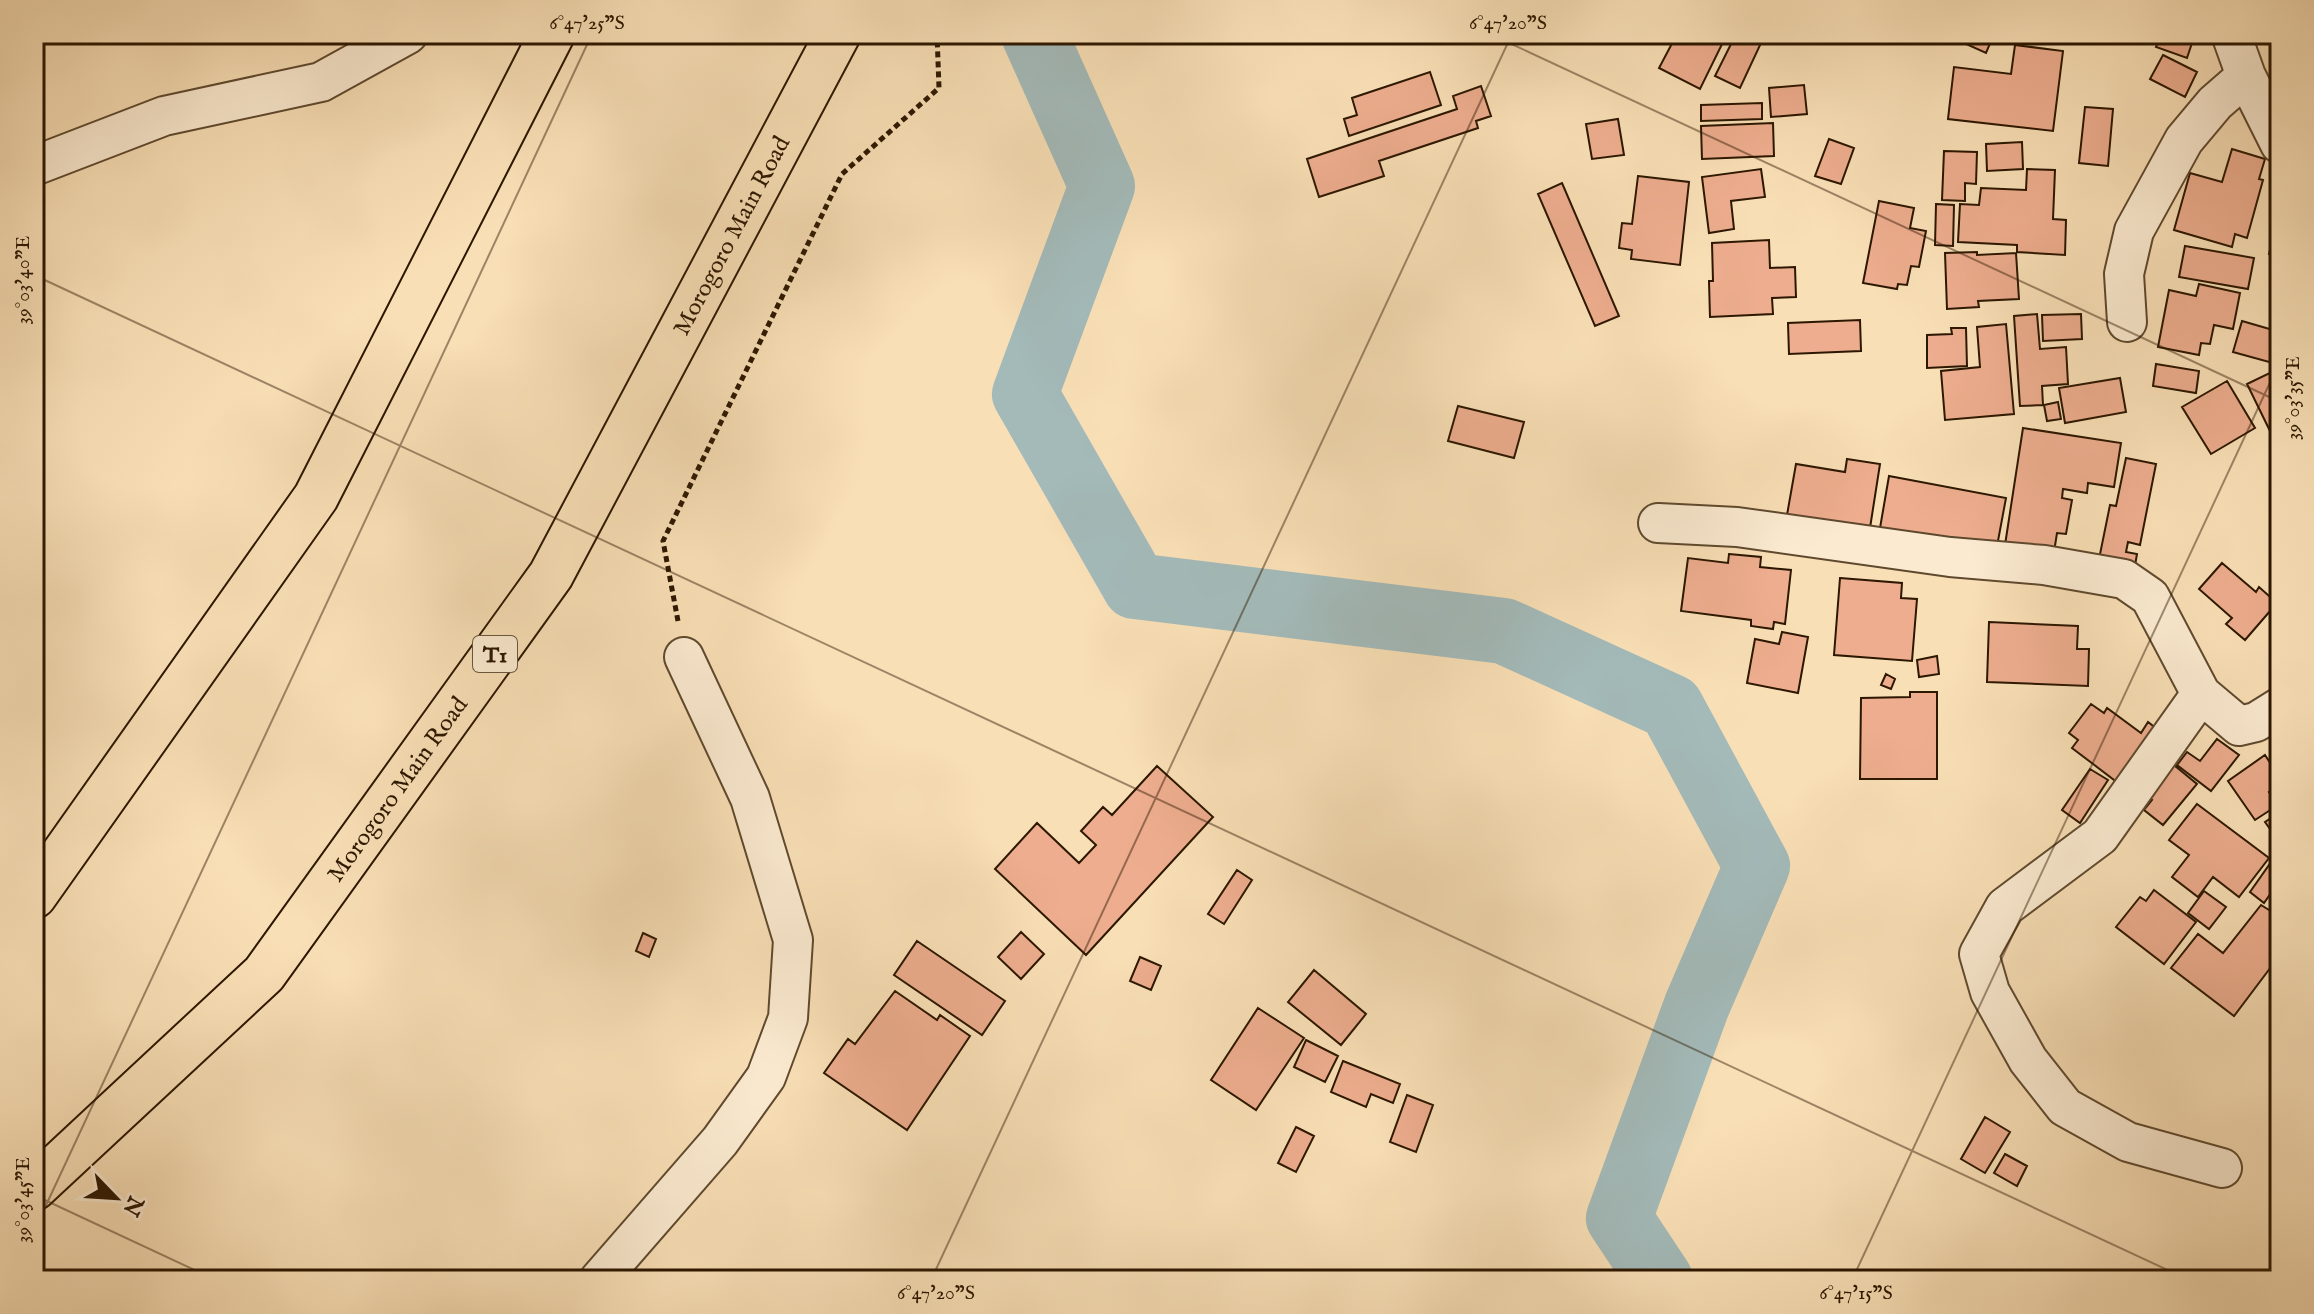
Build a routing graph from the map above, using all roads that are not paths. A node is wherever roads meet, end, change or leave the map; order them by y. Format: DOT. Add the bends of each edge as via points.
graph roads {
  1 [pos="408,34"];
  2 [pos="552,34"];
  3 [pos="838,34"];
  4 [pos="2231,34"];
  5 [pos="2246,76"];
  6 [pos="2280,144"];
  7 [pos="34,166"];
  8 [pos="2127,322"];
  9 [pos="1658,523"];
  10 [pos="684,657"];
  11 [pos="2201,694"];
  12 [pos="2280,707"];
  13 [pos="34,896"];
  14 [pos="2222,1168"];
  15 [pos="34,1188"];
  16 [pos="599,1280"];
  1 -- 7 [label="street" via="321,82 164,116"];
  2 -- 13 [label="highway" via="316,497"];
  3 -- 15 [label="highway, Morogoro Main Road / T1" via="551,575 264,974"];
  4 -- 5 [label="street"];
  5 -- 6 [label="street"];
  5 -- 8 [label="street" via="2184,140 2134,231 2124,274"];
  9 -- 11 [label="street" via="1751,528 2124,579 2150,597"];
  10 -- 16 [label="street" via="750,798 793,940 788,1018 766,1077 720,1141"];
  11 -- 12 [label="street" via="2239,726"];
  11 -- 14 [label="street" via="2100,836 2005,907 1979,954 1990,992 2028,1060 2065,1107 2128,1142"];
}
